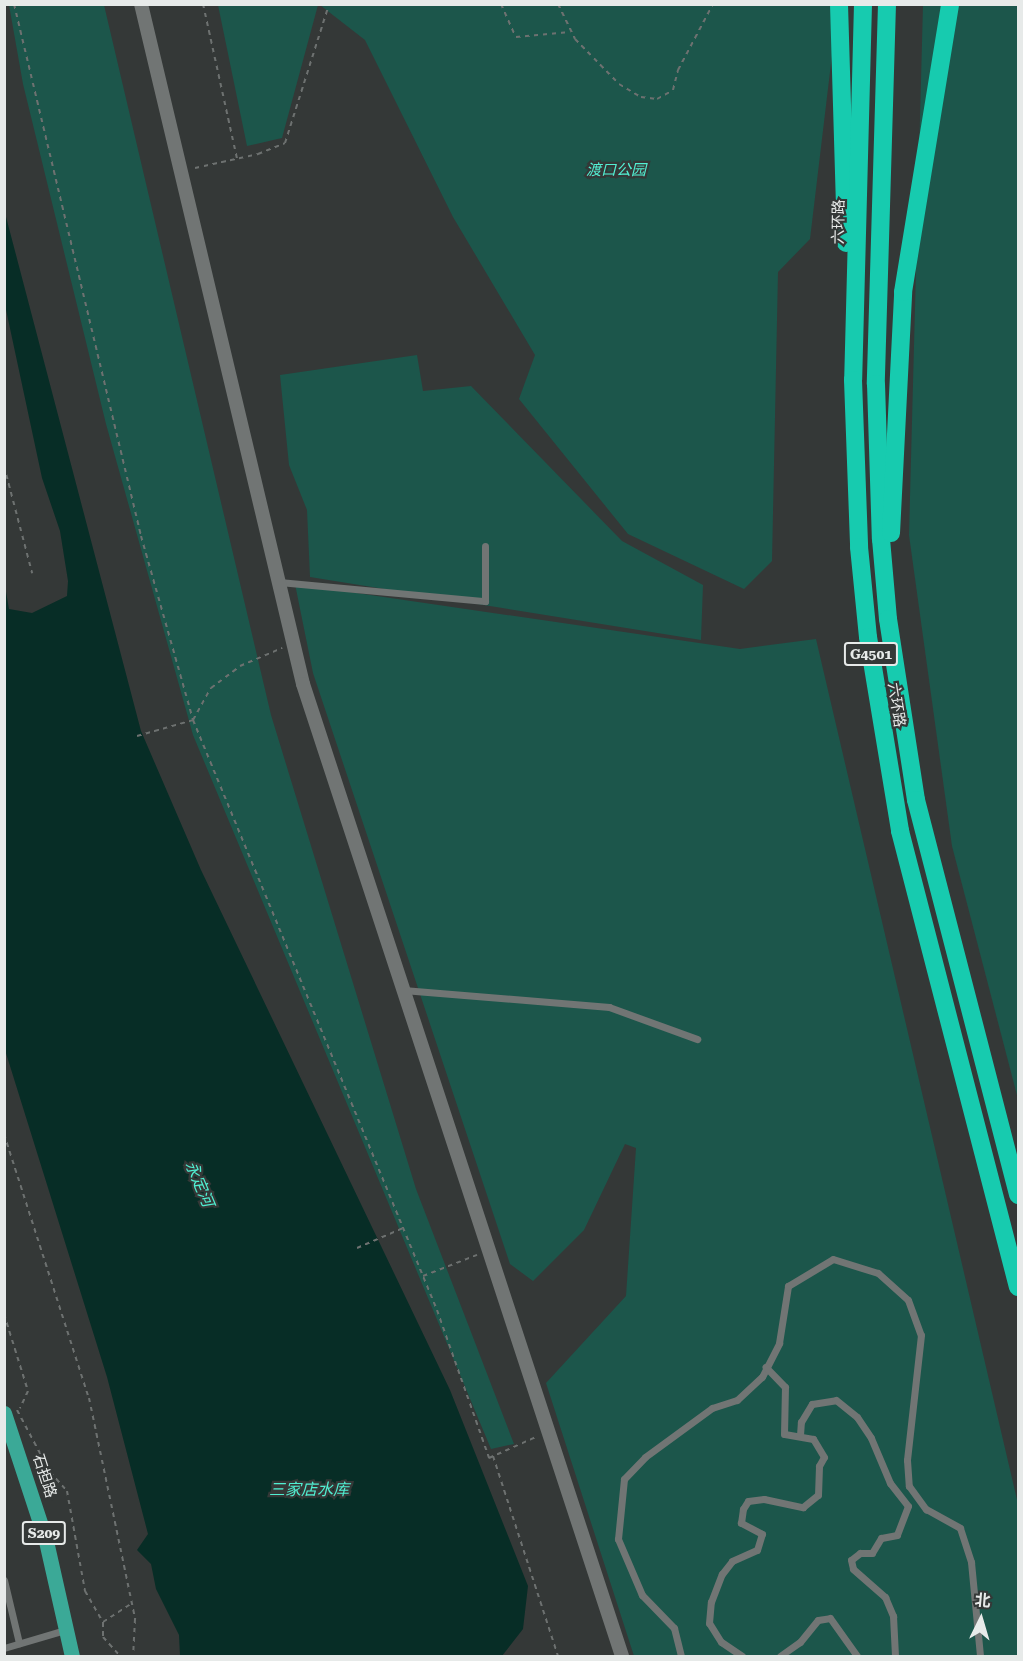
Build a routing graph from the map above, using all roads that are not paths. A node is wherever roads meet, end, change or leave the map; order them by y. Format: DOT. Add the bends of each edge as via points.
graph roads {
  1 [pos="141,4"];
  2 [pos="839,4"];
  3 [pos="863,4"];
  4 [pos="887,4"];
  5 [pos="949,12"];
  6 [pos="854,381"];
  7 [pos="485,546"];
  8 [pos="279,582"];
  9 [pos="888,619"];
  10 [pos="403,990"];
  11 [pos="697,1039"];
  12 [pos="1018,1195"];
  13 [pos="1018,1287"];
  14 [pos="766,1367"];
  15 [pos="5,1413"];
  16 [pos="800,1435"];
  17 [pos="4,1580"];
  18 [pos="68,1629"];
  19 [pos="19,1643"];
  20 [pos="4,1648"];
  21 [pos="72,1656"];
  22 [pos="622,1656"];
  23 [pos="681,1656"];
  24 [pos="742,1656"];
  25 [pos="780,1656"];
  26 [pos="857,1656"];
  27 [pos="895,1656"];
  28 [pos="980,1656"];
  1 -- 8 [label="street"];
  2 -- 6 [label="highway" via="842,178"];
  3 -- 6 [label="highway, 六环路 / G4501"];
  4 -- 9 [label="highway, 六环路 / G4501" via="876,384"];
  5 -- 9 [label="highway" via="903,292"];
  6 -- 13 [label="highway, 六环路 / G4501" via="859,546 886,756 900,831"];
  7 -- 8 [label="lane" via="485,601"];
  8 -- 10 [label="street" via="294,645"];
  9 -- 12 [label="highway, 六环路 / G4501" via="916,800"];
  10 -- 11 [label="lane" via="609,1007"];
  10 -- 22 [label="street"];
  14 -- 16 [label="lane" via="785,1387 784,1434"];
  14 -- 23 [label="lane" via="737,1400 712,1408 645,1457 624,1479 618,1539 642,1595 674,1628"];
  14 -- 28 [label="lane" via="779,1343 788,1286 833,1259 878,1273 908,1300 921,1335 907,1460 909,1486 926,1509 960,1528 971,1562"];
  15 -- 18 [label="main road, 石担路 / S209" via="46,1542"];
  16 -- 24 [label="lane" via="813,1439 822,1450 818,1495 803,1507 764,1499 748,1501 741,1522 762,1534 758,1550 732,1561 711,1602 709,1623 721,1642"];
  16 -- 27 [label="lane" via="801,1422 812,1404 823,1399 836,1400 857,1417 871,1438 890,1483 908,1506 897,1535 881,1538 872,1553 860,1553 851,1560 853,1569 885,1597 893,1616"];
  17 -- 19 [label="lane"];
  18 -- 19 [label="lane"];
  18 -- 21 [label="main road, 石担路 / S209"];
  19 -- 20 [label="lane"];
  25 -- 26 [label="lane" via="800,1642 818,1620 830,1618"];
}
